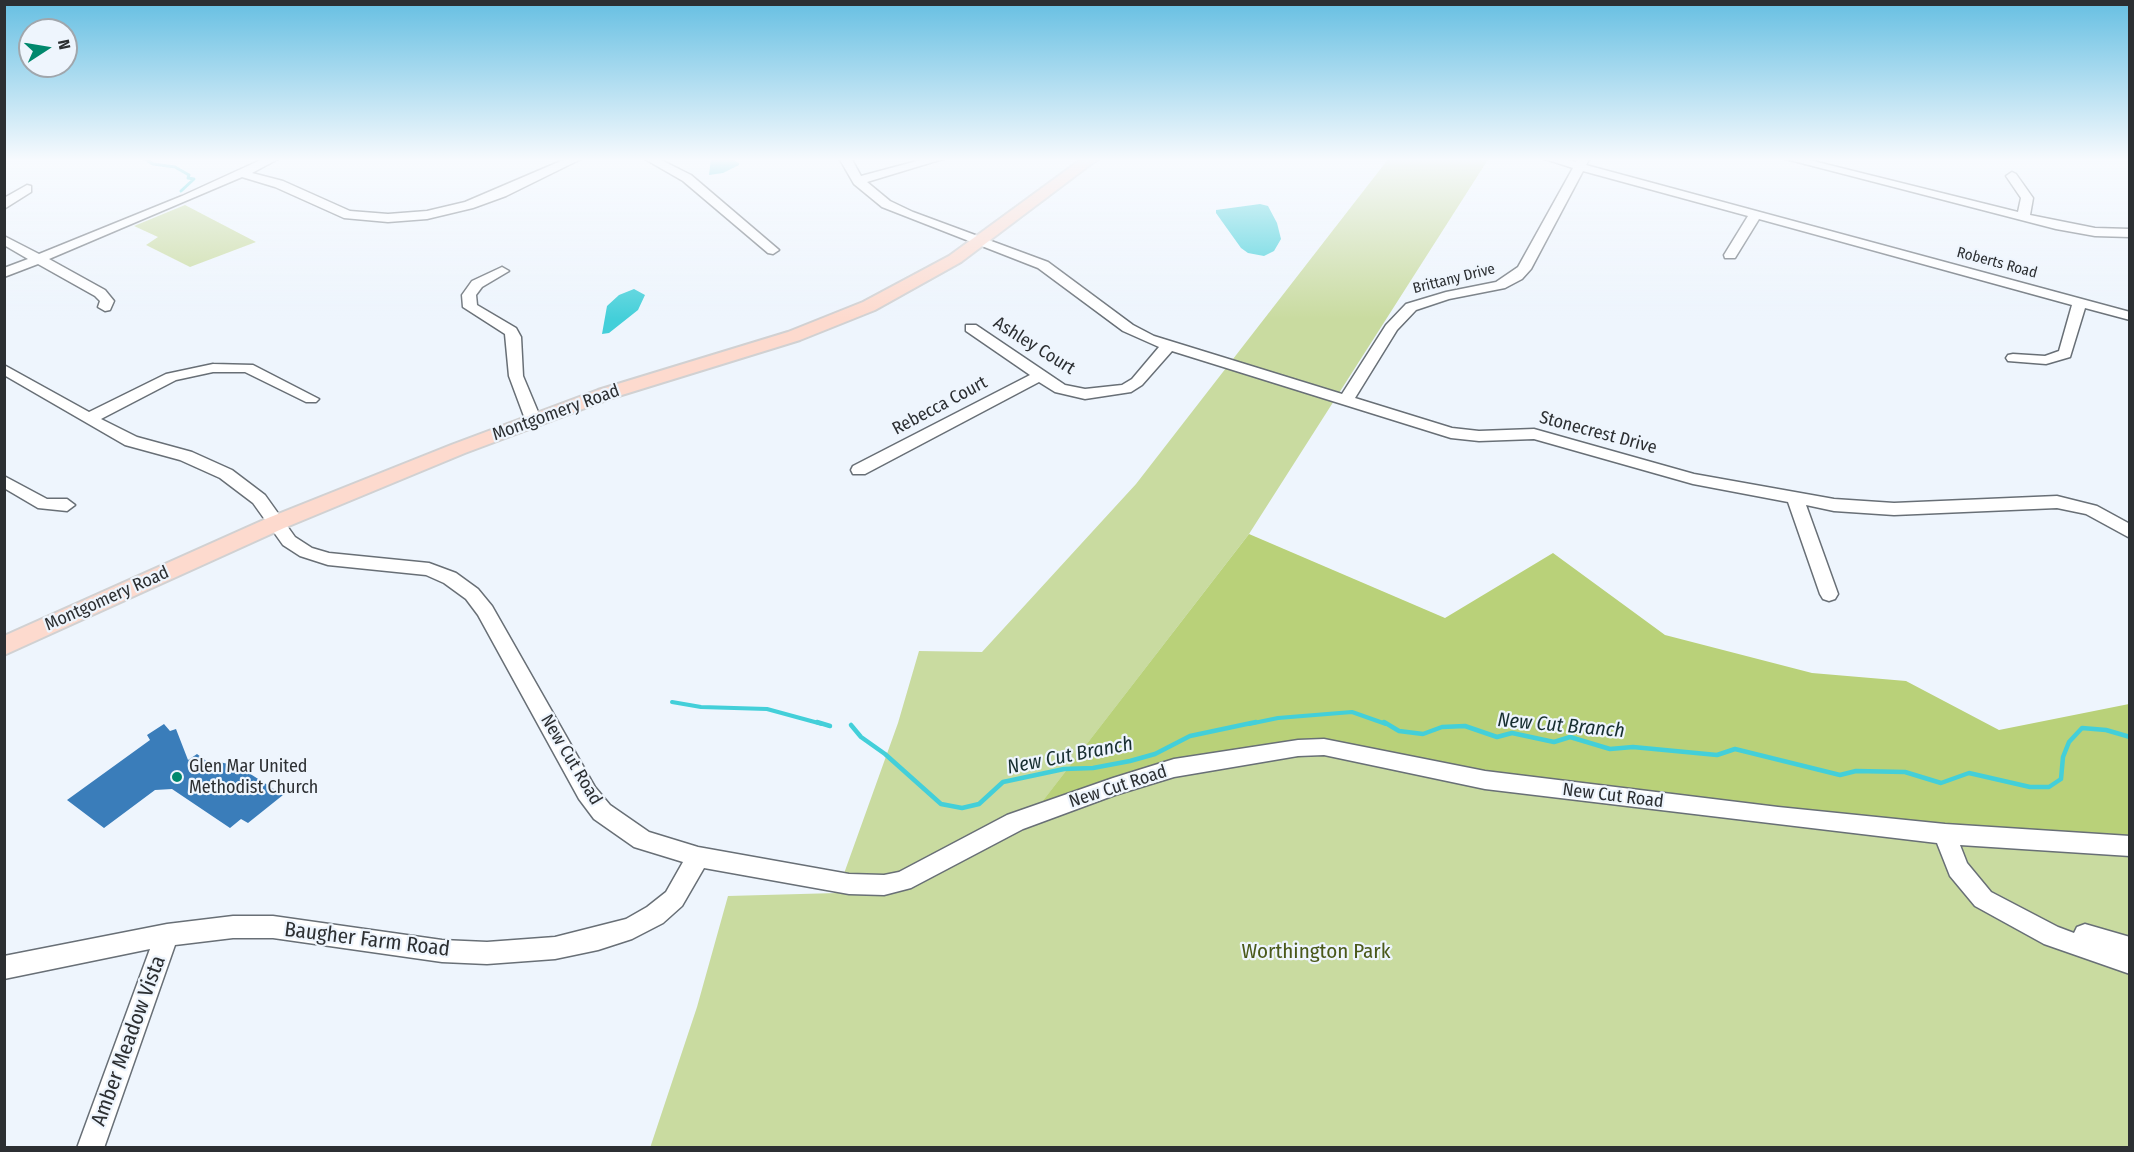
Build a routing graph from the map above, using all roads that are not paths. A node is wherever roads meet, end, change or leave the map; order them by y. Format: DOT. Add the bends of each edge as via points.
graph roads {
  1 [pos="153,212"];
  2 [pos="343,212"];
  3 [pos="441,212"];
  4 [pos="727,212"];
  5 [pos="902,212"];
  6 [pos="1019,212"];
  7 [pos="1554,212"];
  8 [pos="1752,212"];
  9 [pos="2002,212"];
  10 [pos="2024,212"];
  11 [pos="1756,213"];
  12 [pos="2023,217"];
  13 [pos="2130,233"];
  14 [pos="4,240"];
  15 [pos="981,240"];
  16 [pos="773,250"];
  17 [pos="1730,255"];
  18 [pos="38,260"];
  19 [pos="502,271"];
  20 [pos="4,273"];
  21 [pos="2080,302"];
  22 [pos="105,307"];
  23 [pos="2130,316"];
  24 [pos="971,328"];
  25 [pos="1168,346"];
  26 [pos="2013,358"];
  27 [pos="4,369"];
  28 [pos="1039,376"];
  29 [pos="311,399"];
  30 [pos="1346,400"];
  31 [pos="88,419"];
  32 [pos="533,420"];
  33 [pos="859,470"];
  34 [pos="4,481"];
  35 [pos="1795,499"];
  36 [pos="67,505"];
  37 [pos="276,523"];
  38 [pos="2130,532"];
  39 [pos="1828,594"];
  40 [pos="4,646"];
  41 [pos="1945,834"];
  42 [pos="2130,846"];
  43 [pos="698,857"];
  44 [pos="2010,914"];
  45 [pos="167,935"];
  46 [pos="2130,948"];
  47 [pos="2130,963"];
  48 [pos="4,968"];
  49 [pos="90,1148"];
  1 -- 18 [label="street"];
  2 -- 3 [label="street" via="388,218"];
  4 -- 16 [label="street"];
  5 -- 15 [label="street, Stonecrest Drive"];
  6 -- 15 [label="main road, Montgomery Road"];
  7 -- 30 [label="street, Brittany Drive" via="1517,276 1500,285 1411,307 1391,328"];
  8 -- 11 [label="street, Roberts Road"];
  9 -- 12 [label="street"];
  10 -- 12 [label="street"];
  11 -- 17 [label="street"];
  11 -- 21 [label="street, Roberts Road"];
  12 -- 13 [label="street" via="2077,229"];
  14 -- 18 [label="street"];
  15 -- 25 [label="street, Stonecrest Drive" via="1043,265 1128,328"];
  15 -- 32 [label="main road, Montgomery Road" via="903,289 831,322"];
  18 -- 20 [label="street"];
  18 -- 22 [label="street" via="100,293 105,297"];
  19 -- 32 [label="street" via="477,284 470,307 505,327 514,337 516,376"];
  21 -- 23 [label="street, Roberts Road"];
  21 -- 26 [label="street" via="2065,354 2046,360"];
  24 -- 28 [label="street, Ashley Court"];
  25 -- 28 [label="street, Ashley Court" via="1137,382 1113,392 1072,392"];
  25 -- 30 [label="street, Stonecrest Drive"];
  27 -- 31 [label="street, New Cut Road"];
  28 -- 33 [label="street, Rebecca Court"];
  29 -- 31 [label="street" via="248,368 213,368 171,377"];
  30 -- 35 [label="street, Stonecrest Drive" via="1451,433 1534,434 1693,479"];
  31 -- 37 [label="street, New Cut Road" via="131,441 186,456 226,474 259,499"];
  32 -- 37 [label="main road, Montgomery Road"];
  34 -- 36 [label="street" via="44,504"];
  35 -- 38 [label="street, Stonecrest Drive" via="1894,509 2056,502 2091,510"];
  35 -- 39 [label="street"];
  37 -- 40 [label="main road, Montgomery Road"];
  37 -- 43 [label="street, New Cut Road" via="289,541 306,552 328,559 429,569 472,594 587,793 602,812 642,840"];
  41 -- 42 [label="street, New Cut Road"];
  41 -- 43 [label="street, New Cut Road" via="1542,787 1440,772 1324,747 1174,768 1113,787 1016,822 903,881 884,885 857,885"];
  41 -- 44 [label="street" via="1950,852 1969,884 1983,899"];
  43 -- 45 [label="street, Baugher Farm Road" via="674,899 655,915 632,928 555,948 441,951 273,927 233,927"];
  44 -- 46 [label="street"];
  44 -- 47 [label="street" via="2052,936"];
  45 -- 48 [label="street, Baugher Farm Road"];
  45 -- 49 [label="street, Amber Meadow Vista"];
}
